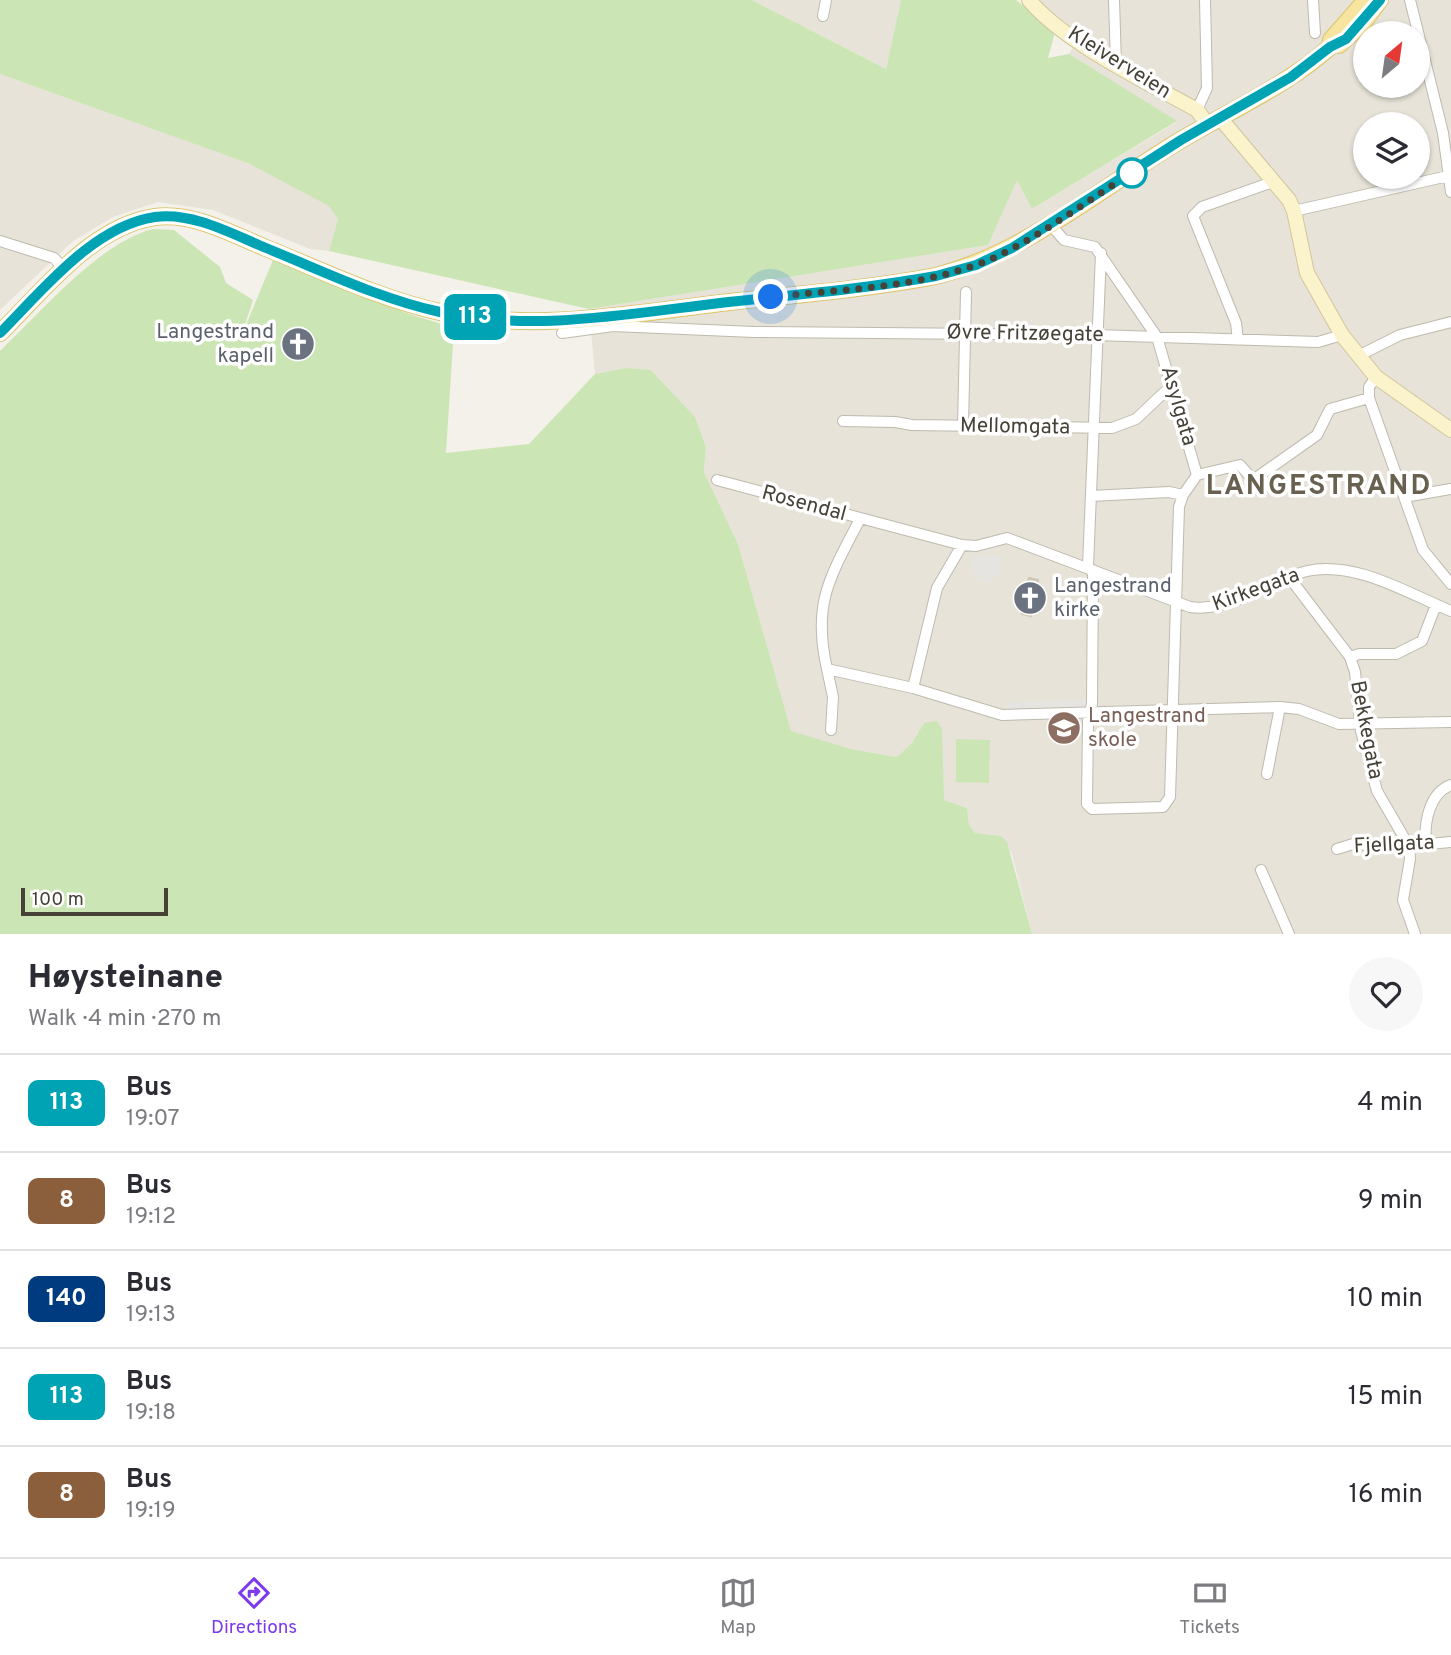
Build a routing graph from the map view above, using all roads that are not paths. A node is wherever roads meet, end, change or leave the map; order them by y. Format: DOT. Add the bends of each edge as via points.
graph roads {
  1 [pos="826,0"];
  2 [pos="1029,0"];
  3 [pos="1114,0"];
  4 [pos="1205,0"];
  5 [pos="1313,0"];
  6 [pos="1410,0"];
  7 [pos="1370,2"];
  8 [pos="823,16"];
  9 [pos="1315,33"];
  10 [pos="1116,64"];
  11 [pos="1197,110"];
  12 [pos="1214,122"];
  13 [pos="1448,176"];
  14 [pos="1275,181"];
  15 [pos="1451,192"];
  16 [pos="1294,211"];
  17 [pos="1050,224"];
  18 [pos="0,241"];
  19 [pos="1101,253"];
  20 [pos="65,270"];
  21 [pos="966,292"];
  22 [pos="1451,322"];
  23 [pos="0,333"];
  24 [pos="562,333"];
  25 [pos="963,334"];
  26 [pos="1095,335"];
  27 [pos="1342,335"];
  28 [pos="1157,337"];
  29 [pos="1238,340"];
  30 [pos="1357,356"];
  31 [pos="1376,377"];
  32 [pos="1172,385"];
  33 [pos="1369,398"];
  34 [pos="843,421"];
  35 [pos="963,426"];
  36 [pos="1092,429"];
  37 [pos="1451,430"];
  38 [pos="1198,475"];
  39 [pos="717,480"];
  40 [pos="1451,489"];
  41 [pos="1183,495"];
  42 [pos="1091,496"];
  43 [pos="1404,497"];
  44 [pos="860,519"];
  45 [pos="962,545"];
  46 [pos="1090,568"];
  47 [pos="1289,577"];
  48 [pos="1451,584"];
  49 [pos="1176,603"];
  50 [pos="1436,605"];
  51 [pos="1451,610"];
  52 [pos="1350,657"];
  53 [pos="827,670"];
  54 [pos="913,688"];
  55 [pos="1280,707"];
  56 [pos="1172,711"];
  57 [pos="1089,713"];
  58 [pos="1451,722"];
  59 [pos="1360,724"];
  60 [pos="831,730"];
  61 [pos="1266,774"];
  62 [pos="1451,785"];
  63 [pos="1451,842"];
  64 [pos="1426,844"];
  65 [pos="1409,846"];
  66 [pos="1337,849"];
  67 [pos="1261,870"];
  68 [pos="1289,934"];
  69 [pos="1415,934"];
  1 -- 8 [label="street"];
  2 -- 10 [label="main road, Kleiverveien"];
  3 -- 10 [label="street"];
  4 -- 11 [label="street" via="1207,89"];
  5 -- 9 [label="street"];
  6 -- 13 [label="street" via="1443,133"];
  7 -- 12 [label="main road" via="1346,39"];
  10 -- 11 [label="main road, Kleiverveien"];
  11 -- 12 [label="main road, Kleiverveien"];
  12 -- 14 [label="main road, Kleiverveien"];
  12 -- 17 [label="main road"];
  13 -- 15 [label="street"];
  13 -- 16 [label="street"];
  14 -- 16 [label="main road, Kleiverveien"];
  14 -- 29 [label="street" via="1202,207 1193,216 1236,323"];
  16 -- 27 [label="main road" via="1307,273"];
  17 -- 19 [label="street" via="1064,240 1090,245"];
  17 -- 20 [label="main road" via="1000,254 936,276 570,320 496,319 422,307 181,217 156,217 122,228"];
  18 -- 20 [label="street" via="54,258"];
  19 -- 26 [label="street"];
  19 -- 28 [label="street, Asylgata"];
  20 -- 23 [label="main road"];
  21 -- 25 [label="street"];
  22 -- 30 [label="street" via="1400,335"];
  24 -- 25 [label="street, Øvre Fritzøegate" via="613,326"];
  25 -- 26 [label="street, Øvre Fritzøegate"];
  25 -- 35 [label="street"];
  26 -- 28 [label="street, Øvre Fritzøegate"];
  26 -- 36 [label="street"];
  27 -- 29 [label="street, Øvre Fritzøegate" via="1318,342"];
  27 -- 30 [label="main road"];
  28 -- 29 [label="street, Øvre Fritzøegate"];
  28 -- 32 [label="street, Asylgata"];
  30 -- 31 [label="main road"];
  31 -- 33 [label="street"];
  31 -- 37 [label="main road"];
  32 -- 36 [label="street, Mellomgata" via="1128,424"];
  32 -- 38 [label="street, Asylgata"];
  33 -- 38 [label="street" via="1330,409 1317,435 1253,481 1240,466"];
  33 -- 43 [label="street"];
  34 -- 35 [label="street, Mellomgata"];
  35 -- 36 [label="street, Mellomgata"];
  36 -- 42 [label="street"];
  38 -- 41 [label="street, Asylgata"];
  39 -- 44 [label="street, Rosendal"];
  40 -- 43 [label="street"];
  41 -- 42 [label="street"];
  41 -- 49 [label="street, Asylgata"];
  42 -- 46 [label="street"];
  43 -- 48 [label="street" via="1426,555"];
  44 -- 45 [label="street, Kirkegata"];
  44 -- 53 [label="street, Rosendal" via="829,580 820,612"];
  45 -- 46 [label="street, Kirkegata" via="1007,538"];
  45 -- 54 [label="street" via="937,589"];
  46 -- 49 [label="street, Kirkegata"];
  46 -- 57 [label="street"];
  47 -- 49 [label="street, Kirkegata" via="1213,607"];
  47 -- 50 [label="street, Kirkegata" via="1317,569 1346,571"];
  47 -- 52 [label="street, Bekkegata"];
  49 -- 56 [label="street, Asylgata"];
  50 -- 51 [label="street, Kirkegata"];
  50 -- 52 [label="street" via="1422,641 1396,654"];
  52 -- 59 [label="street, Bekkegata"];
  53 -- 54 [label="street"];
  53 -- 60 [label="street, Rosendal" via="833,697"];
  54 -- 57 [label="street" via="1002,715"];
  55 -- 56 [label="street"];
  55 -- 59 [label="street" via="1334,723"];
  55 -- 61 [label="street"];
  56 -- 57 [label="street"];
  56 -- 57 [label="street, Asylgata" via="1170,797 1159,808 1087,806"];
  58 -- 59 [label="street"];
  59 -- 65 [label="street, Bekkegata" via="1379,797"];
  62 -- 64 [label="street" via="1438,792 1429,813"];
  63 -- 64 [label="street, Fjellgata"];
  64 -- 65 [label="street, Fjellgata"];
  65 -- 66 [label="street, Fjellgata" via="1353,844"];
  65 -- 69 [label="street" via="1403,900"];
  67 -- 68 [label="street"];
}
